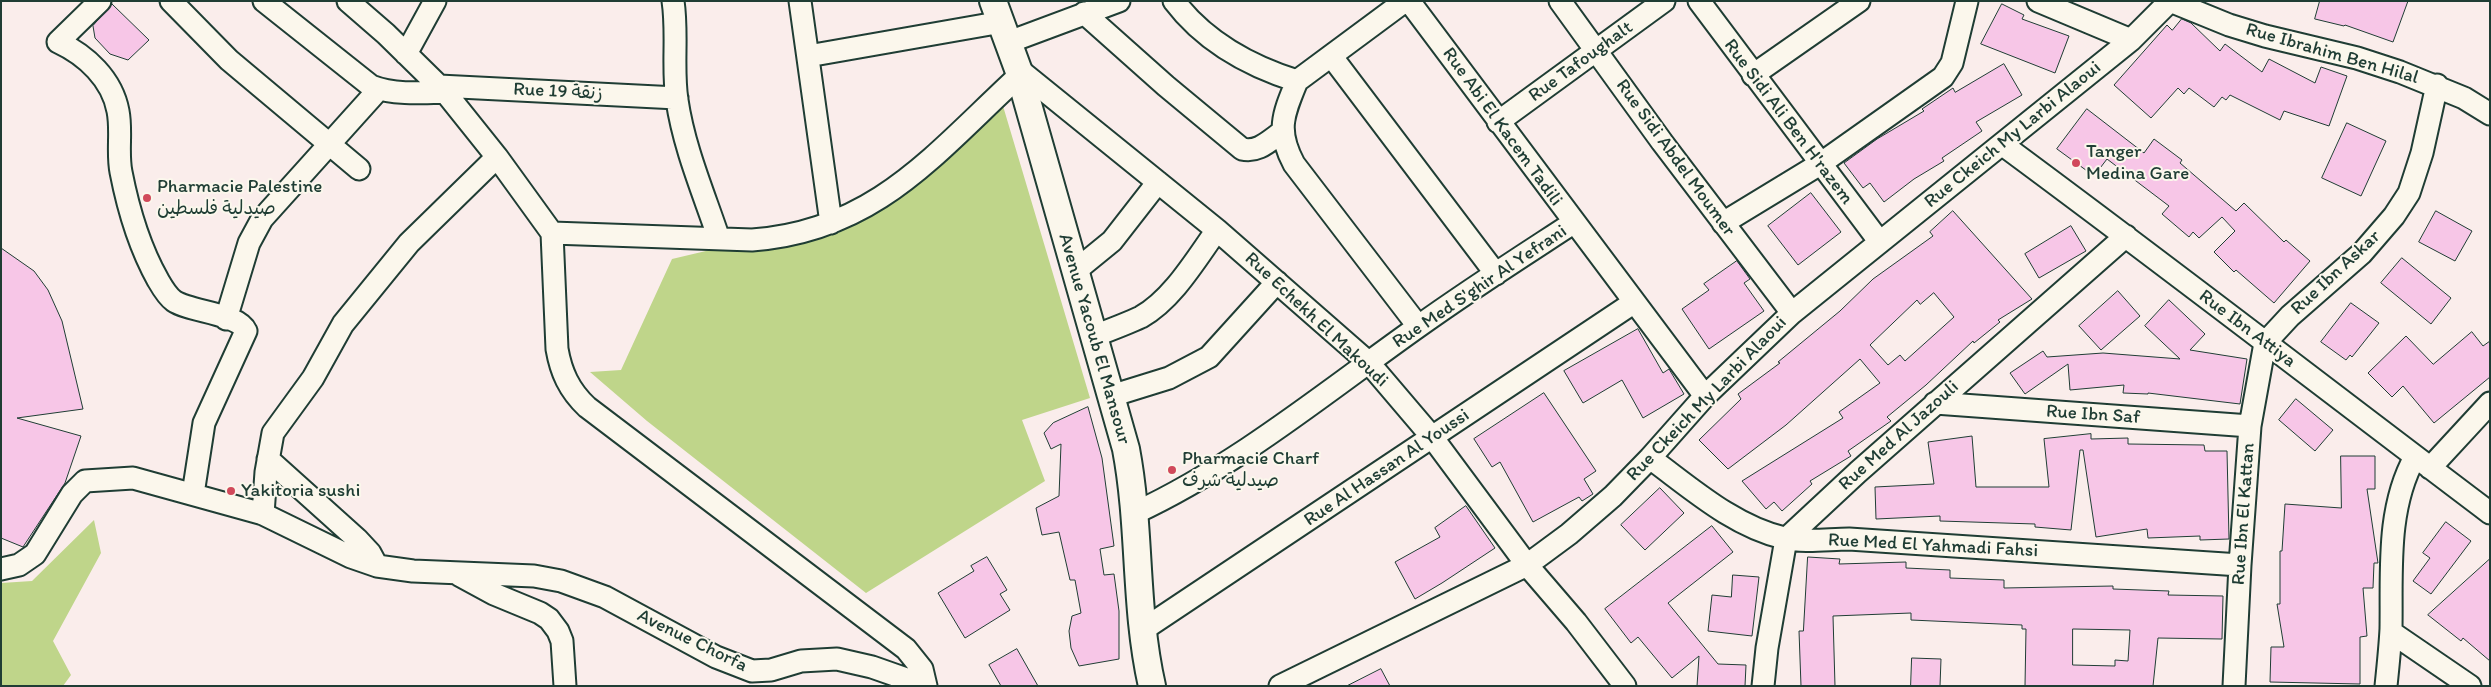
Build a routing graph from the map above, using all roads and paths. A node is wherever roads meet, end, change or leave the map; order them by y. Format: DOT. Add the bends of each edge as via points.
graph roads {
  1 [pos="100,1"];
  2 [pos="171,1"];
  3 [pos="264,1"];
  4 [pos="348,1"];
  5 [pos="435,1"];
  6 [pos="673,1"];
  7 [pos="800,1"];
  8 [pos="1119,1"];
  9 [pos="1174,1"];
  10 [pos="1407,1"];
  11 [pos="1560,1"];
  12 [pos="1664,1"];
  13 [pos="1699,1"];
  14 [pos="1859,1"];
  15 [pos="1967,1"];
  16 [pos="2038,1"];
  17 [pos="2170,1"];
  18 [pos="1084,13"];
  19 [pos="1001,22"];
  20 [pos="2131,40"];
  21 [pos="1597,50"];
  22 [pos="406,54"];
  23 [pos="808,56"];
  24 [pos="1332,56"];
  25 [pos="1018,72"];
  26 [pos="1754,75"];
  27 [pos="1297,81"];
  28 [pos="2436,85"];
  29 [pos="379,89"];
  30 [pos="442,89"];
  31 [pos="677,98"];
  32 [pos="2490,114"];
  33 [pos="1498,122"];
  34 [pos="1282,132"];
  35 [pos="329,143"];
  36 [pos="2003,145"];
  37 [pos="497,157"];
  38 [pos="1820,164"];
  39 [pos="359,169"];
  40 [pos="1158,182"];
  41 [pos="831,223"];
  42 [pos="1573,223"];
  43 [pos="1723,223"];
  44 [pos="1217,230"];
  45 [pos="552,233"];
  46 [pos="2126,236"];
  47 [pos="719,239"];
  48 [pos="1879,241"];
  49 [pos="1074,272"];
  50 [pos="1496,274"];
  51 [pos="1276,282"];
  52 [pos="1633,303"];
  53 [pos="1792,313"];
  54 [pos="226,319"];
  55 [pos="1418,326"];
  56 [pos="1094,336"];
  57 [pos="2265,343"];
  58 [pos="1369,363"];
  59 [pos="1112,396"];
  60 [pos="1704,396"];
  61 [pos="2490,403"];
  62 [pos="1936,404"];
  63 [pos="2250,426"];
  64 [pos="1432,438"];
  65 [pos="1650,458"];
  66 [pos="268,460"];
  67 [pos="2423,463"];
  68 [pos="193,494"];
  69 [pos="1135,513"];
  70 [pos="2490,513"];
  71 [pos="263,514"];
  72 [pos="1786,539"];
  73 [pos="1527,565"];
  74 [pos="2240,565"];
  75 [pos="377,566"];
  76 [pos="1,569"];
  77 [pos="459,574"];
  78 [pos="1141,631"];
  79 [pos="2391,632"];
  80 [pos="565,686"];
  81 [pos="926,686"];
  82 [pos="1152,686"];
  83 [pos="1280,686"];
  84 [pos="1625,686"];
  85 [pos="1763,686"];
  86 [pos="2234,686"];
  87 [pos="2386,686"];
  88 [pos="2470,686"];
  1 -- 54 [label="street" via="58,42 76,50 91,63 113,98 118,111 120,162 125,189 158,280 176,302"];
  2 -- 35 [label="street" via="229,60"];
  3 -- 29 [label="street"];
  4 -- 22 [label="street"];
  5 -- 22 [label="street"];
  6 -- 31 [label="street"];
  7 -- 23 [label="street"];
  8 -- 18 [label="street"];
  9 -- 27 [label="street" via="1194,24 1231,53 1253,66"];
  10 -- 24 [label="street"];
  10 -- 33 [label="street, Rue Abi El Kacem Tadili"];
  11 -- 21 [label="street, Rue Sidi Abdel Moumer"];
  12 -- 21 [label="street, Rue Tafoughalt"];
  13 -- 26 [label="street, Rue Sidi Ali Ben H'razem"];
  14 -- 26 [label="street"];
  15 -- 38 [label="street" via="1952,63 1944,77"];
  16 -- 20 [label="street"];
  17 -- 20 [label="street, Rue Ckeich My Larbi Alaoui"];
  17 -- 28 [label="street, Rue Ibrahim Ben Hilal" via="2229,25 2357,58"];
  18 -- 19 [label="street"];
  18 -- 34 [label="street" via="1242,149 1251,151 1259,148"];
  19 -- 23 [label="street"];
  19 -- 25 [label="street, Avenue Yacoub El Mansour"];
  20 -- 36 [label="street, Rue Ckeich My Larbi Alaoui"];
  21 -- 33 [label="street, Rue Tafoughalt"];
  21 -- 43 [label="street, Rue Sidi Abdel Moumer"];
  22 -- 30 [label="street"];
  23 -- 41 [label="street"];
  24 -- 27 [label="street"];
  24 -- 50 [label="street"];
  25 -- 40 [label="street, Rue Echekh El Makoudi"];
  25 -- 41 [label="street" via="918,172 889,193"];
  25 -- 49 [label="street, Avenue Yacoub El Mansour"];
  26 -- 38 [label="street, Rue Sidi Ali Ben H'razem"];
  27 -- 34 [label="street"];
  28 -- 32 [label="street, Rue Ibrahim Ben Hilal"];
  28 -- 57 [label="street, Rue Ibn Askar" via="2422,152 2409,193 2394,216 2362,253 2290,316"];
  29 -- 30 [label="street, Rue 19 زنقة"];
  29 -- 35 [label="street"];
  30 -- 31 [label="street, Rue 19 زنقة"];
  30 -- 37 [label="street"];
  31 -- 47 [label="street" via="683,131"];
  33 -- 42 [label="street, Rue Abi El Kacem Tadili"];
  34 -- 55 [label="street" via="1284,146 1294,164"];
  35 -- 39 [label="street"];
  35 -- 54 [label="street" via="254,231"];
  36 -- 46 [label="street, Rue Ibn Attiya"];
  36 -- 48 [label="street, Rue Ckeich My Larbi Alaoui"];
  37 -- 45 [label="street"];
  37 -- 66 [label="street" via="409,243 359,301 313,378 277,427 271,439"];
  38 -- 43 [label="street"];
  38 -- 48 [label="street, Rue Sidi Ali Ben H'razem"];
  40 -- 44 [label="street, Rue Echekh El Makoudi"];
  40 -- 49 [label="street" via="1112,241"];
  41 -- 47 [label="street" via="784,237"];
  42 -- 50 [label="street, Rue Med S'ghir Al Yefrani"];
  42 -- 52 [label="street, Rue Abi El Kacem Tadili"];
  43 -- 53 [label="street, Rue Sidi Abdel Moumer"];
  44 -- 51 [label="street, Rue Echekh El Makoudi"];
  44 -- 56 [label="street" via="1179,281 1153,309"];
  45 -- 47 [label="street"];
  45 -- 81 [label="street" via="557,349 561,368 575,395 906,649 922,669"];
  46 -- 57 [label="street, Rue Ibn Attiya"];
  46 -- 62 [label="street, Rue Med Al Jazouli"];
  48 -- 53 [label="street, Rue Ckeich My Larbi Alaoui"];
  49 -- 56 [label="street, Avenue Yacoub El Mansour"];
  50 -- 55 [label="street, Rue Med S'ghir Al Yefrani"];
  51 -- 58 [label="street, Rue Echekh El Makoudi"];
  51 -- 59 [label="street" via="1209,357 1169,378"];
  52 -- 60 [label="street, Rue Abi El Kacem Tadili"];
  52 -- 64 [label="street, Rue Al Hassan Al Youssi"];
  53 -- 60 [label="street, Rue Ckeich My Larbi Alaoui"];
  54 -- 68 [label="street" via="244,327 246,335 204,423"];
  55 -- 58 [label="street, Rue Med S'ghir Al Yefrani"];
  56 -- 59 [label="street, Avenue Yacoub El Mansour"];
  57 -- 63 [label="street, Rue Ibn El Kattan"];
  57 -- 67 [label="street, Rue Ibn Attiya"];
  58 -- 64 [label="street, Rue Echekh El Makoudi"];
  58 -- 69 [label="street, Rue Med S'ghir Al Yefrani" via="1224,462"];
  59 -- 69 [label="street, Avenue Yacoub El Mansour" via="1126,449"];
  60 -- 65 [label="street, Rue Ckeich My Larbi Alaoui"];
  61 -- 67 [label="street"];
  62 -- 63 [label="street, Rue Ibn Saf"];
  62 -- 72 [label="street, Rue Med Al Jazouli"];
  63 -- 74 [label="street, Rue Ibn El Kattan"];
  64 -- 73 [label="street, Rue Echekh El Makoudi"];
  64 -- 78 [label="street, Rue Al Hassan Al Youssi"];
  65 -- 72 [label="street, Rue Med El Yahmadi Fahsi" via="1734,518"];
  65 -- 73 [label="street, Rue Ckeich My Larbi Alaoui" via="1613,496"];
  66 -- 71 [label="street"];
  66 -- 75 [label="street" via="357,539"];
  67 -- 70 [label="street, Rue Ibn Attiya"];
  67 -- 79 [label="street" via="2404,483 2394,528"];
  68 -- 71 [label="street, Avenue Chorfa"];
  68 -- 76 [label="street, Avenue Chorfa" via="133,478 86,481 72,494 35,554 19,565"];
  69 -- 78 [label="street, Avenue Yacoub El Mansour"];
  71 -- 75 [label="street, Avenue Chorfa"];
  72 -- 74 [label="street, Rue Med El Yahmadi Fahsi" via="1849,539"];
  72 -- 85 [label="street"];
  73 -- 83 [label="street, Rue Ckeich My Larbi Alaoui"];
  73 -- 84 [label="street, Rue Echekh El Makoudi"];
  74 -- 86 [label="street, Rue Ibn El Kattan"];
  75 -- 77 [label="street, Avenue Chorfa"];
  77 -- 80 [label="street" via="494,594 540,612 554,624 563,650"];
  77 -- 81 [label="street, Avenue Chorfa" via="561,580 605,598 734,666 752,671 771,670 801,661 837,659 872,667"];
  78 -- 82 [label="street, Avenue Yacoub El Mansour"];
  79 -- 87 [label="street"];
  79 -- 88 [label="street"];
}
